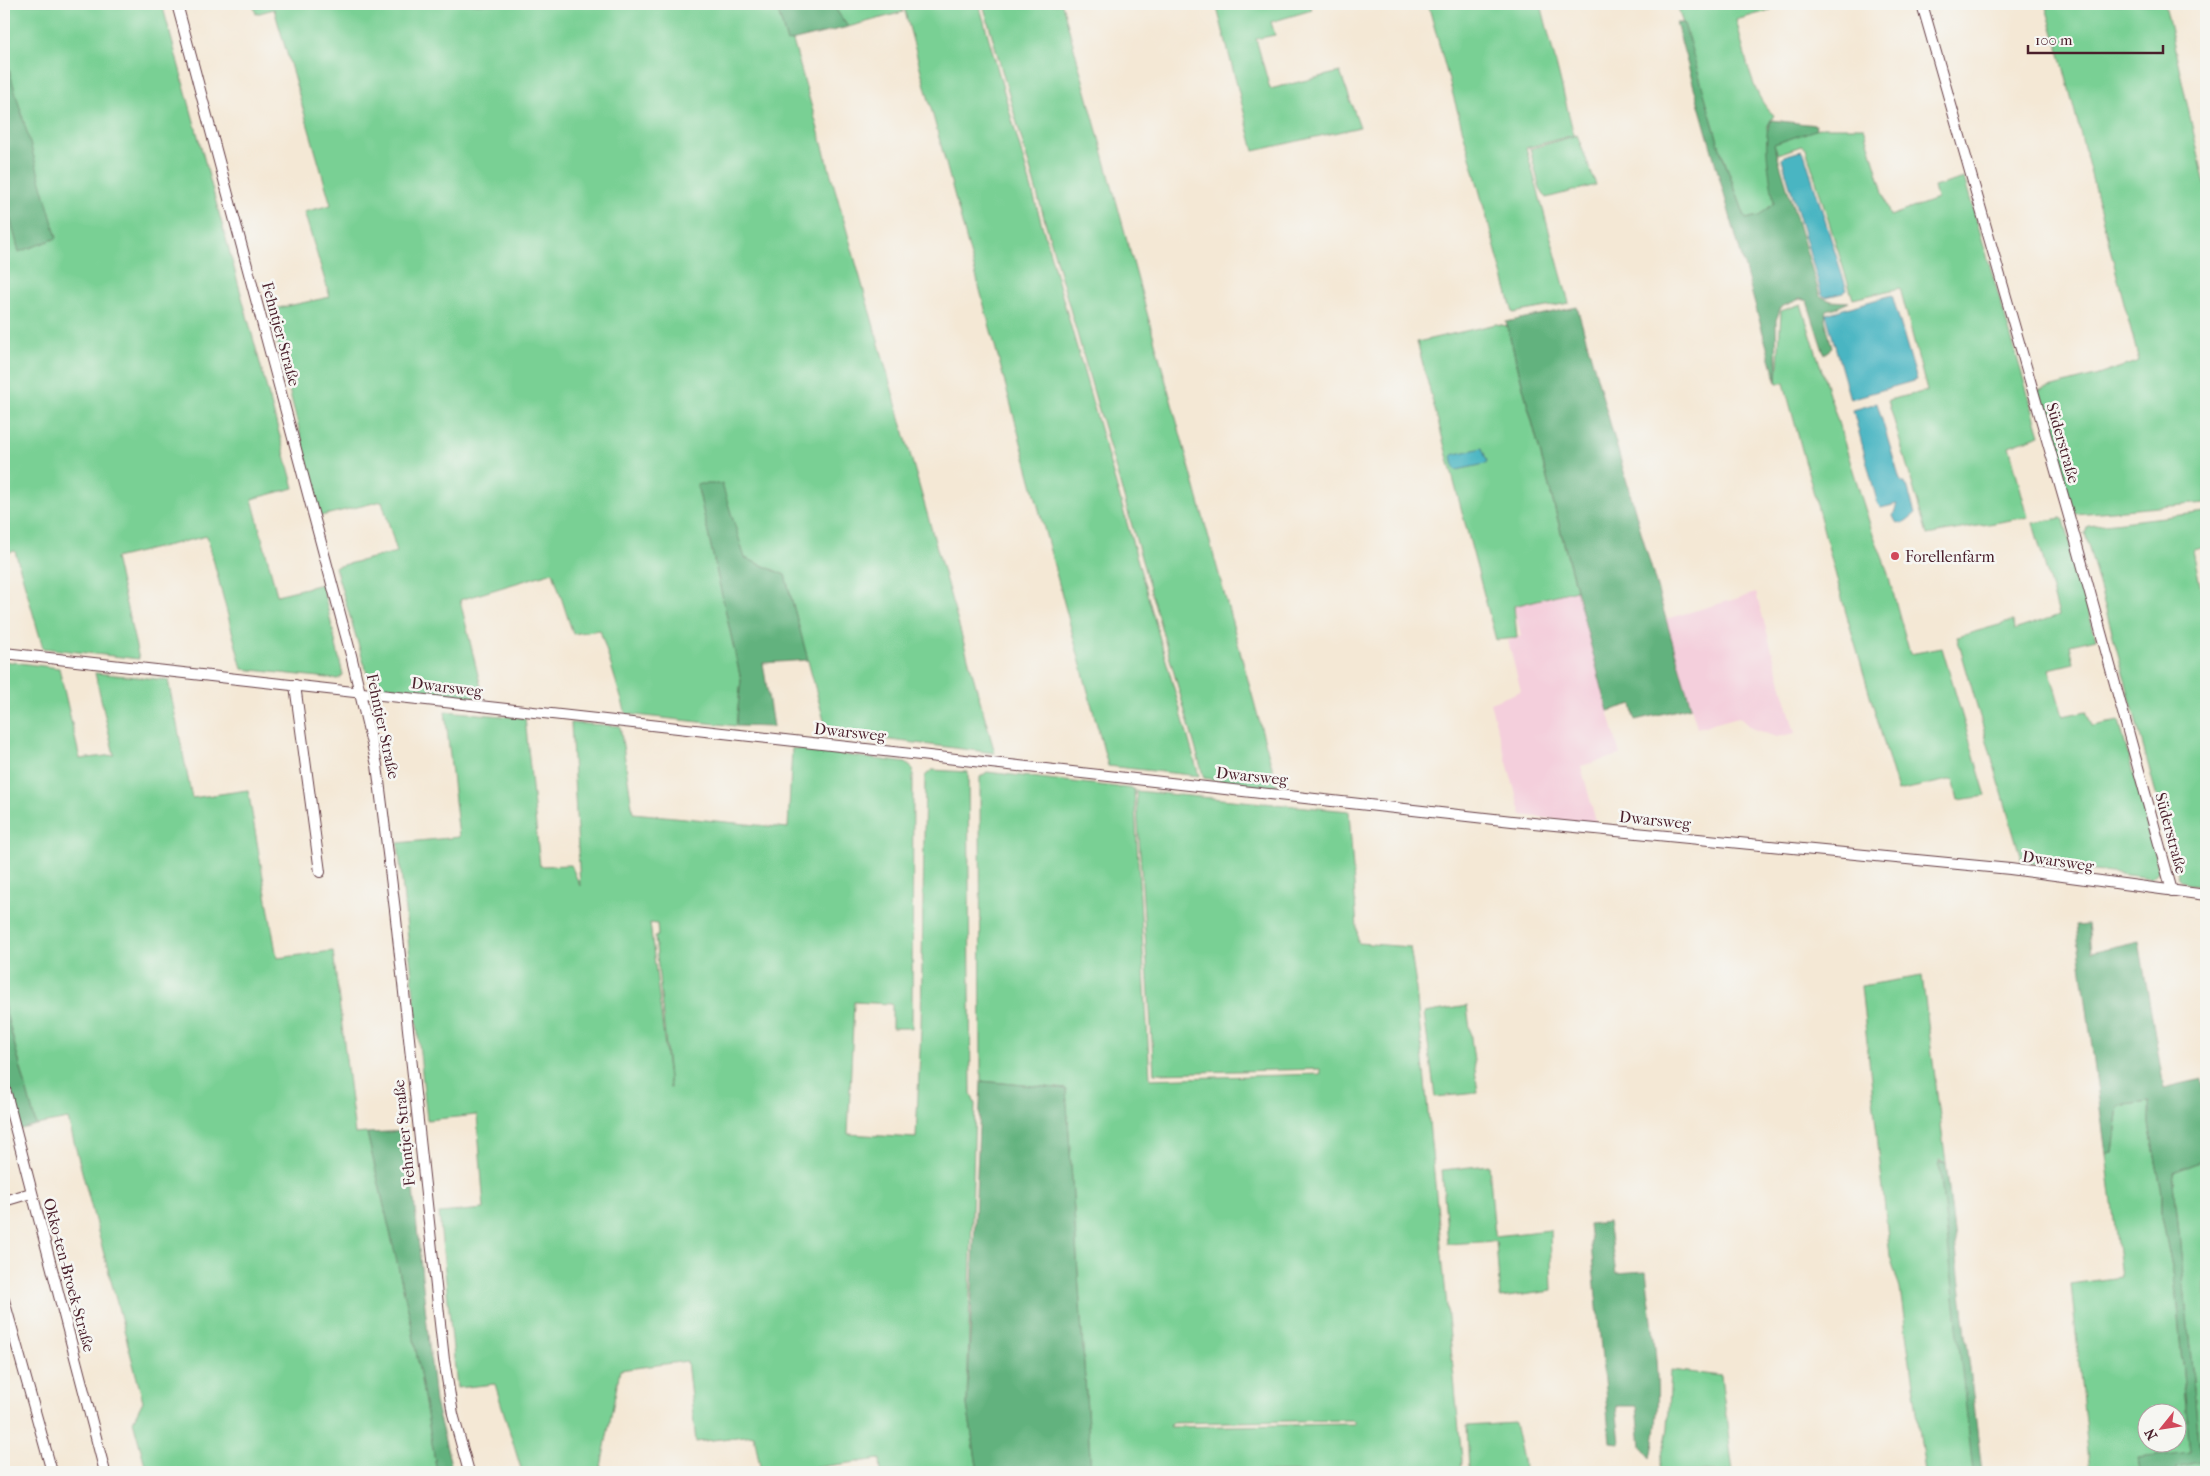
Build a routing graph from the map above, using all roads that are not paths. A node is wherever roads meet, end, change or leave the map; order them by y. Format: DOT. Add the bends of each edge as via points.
graph roads {
  1 [pos="176,4"];
  2 [pos="1922,4"];
  3 [pos="4,653"];
  4 [pos="295,685"];
  5 [pos="361,692"];
  6 [pos="320,872"];
  7 [pos="2172,891"];
  8 [pos="2206,895"];
  9 [pos="4,1085"];
  10 [pos="31,1192"];
  11 [pos="4,1201"];
  12 [pos="4,1300"];
  13 [pos="52,1472"];
  14 [pos="105,1472"];
  15 [pos="469,1472"];
  1 -- 5 [label="street, Fehntjer Straße"];
  2 -- 7 [label="street, Süderstraße"];
  3 -- 4 [label="street, Dwarsweg"];
  4 -- 5 [label="street, Dwarsweg"];
  4 -- 6 [label="street"];
  5 -- 7 [label="street, Dwarsweg" via="1512,821 2010,869"];
  5 -- 15 [label="street, Fehntjer Straße" via="385,822 444,1360 453,1414"];
  7 -- 8 [label="street, Dwarsweg"];
  9 -- 10 [label="street, Okko-ten-Broek-Straße"];
  10 -- 11 [label="street"];
  10 -- 14 [label="street, Okko-ten-Broek-Straße"];
  12 -- 13 [label="street"];
}
